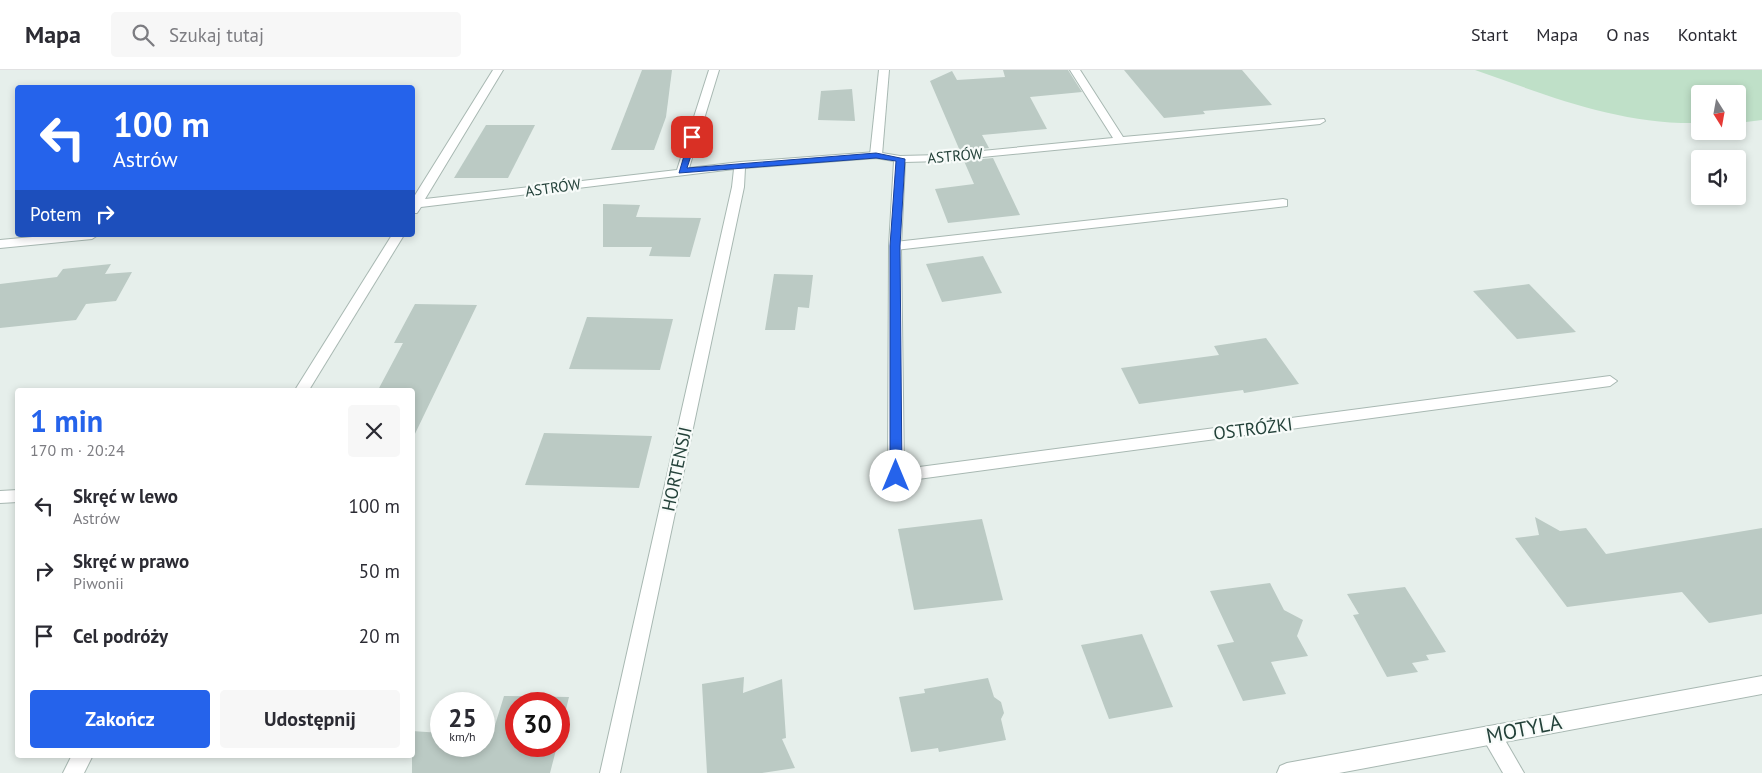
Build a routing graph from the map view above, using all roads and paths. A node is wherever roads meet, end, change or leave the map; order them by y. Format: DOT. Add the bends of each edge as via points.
graph roads {
  1 [pos="498,70"];
  2 [pos="714,70"];
  3 [pos="884,70"];
  4 [pos="1075,70"];
  5 [pos="1320,121"];
  6 [pos="1120,140"];
  7 [pos="876,155"];
  8 [pos="900,159"];
  9 [pos="740,165"];
  10 [pos="682,171"];
  11 [pos="1283,203"];
  12 [pos="415,204"];
  13 [pos="415,206"];
  14 [pos="72,237"];
  15 [pos="397,237"];
  16 [pos="0,244"];
  17 [pos="895,246"];
  18 [pos="1610,382"];
  19 [pos="303,388"];
  20 [pos="15,496"];
  21 [pos="0,497"];
  22 [pos="1762,685"];
  23 [pos="1491,735"];
  24 [pos="81,758"];
  25 [pos="72,773"];
  26 [pos="610,773"];
  27 [pos="1287,773"];
  28 [pos="1514,773"];
  1 -- 12 [label="street"];
  2 -- 10 [label="street"];
  3 -- 7 [label="street"];
  4 -- 6 [label="street"];
  5 -- 6 [label="street, ASTRÓW"];
  6 -- 8 [label="street, ASTRÓW" via="941,158"];
  7 -- 8 [label="street, ASTRÓW"];
  7 -- 9 [label="street, ASTRÓW"];
  8 -- 17 [label="street"];
  9 -- 10 [label="street, ASTRÓW"];
  9 -- 26 [label="street, HORTENSJI" via="738,187"];
  10 -- 13 [label="street, ASTRÓW"];
  11 -- 17 [label="street"];
  14 -- 16 [label="street"];
  15 -- 19 [label="street"];
  17 -- 18 [label="street, OSTRÓŻKI" via="896,476"];
  20 -- 21 [label="street"];
  22 -- 23 [label="street, MOTYLA"];
  23 -- 27 [label="street, MOTYLA"];
  23 -- 28 [label="street"];
  24 -- 25 [label="street"];
}
